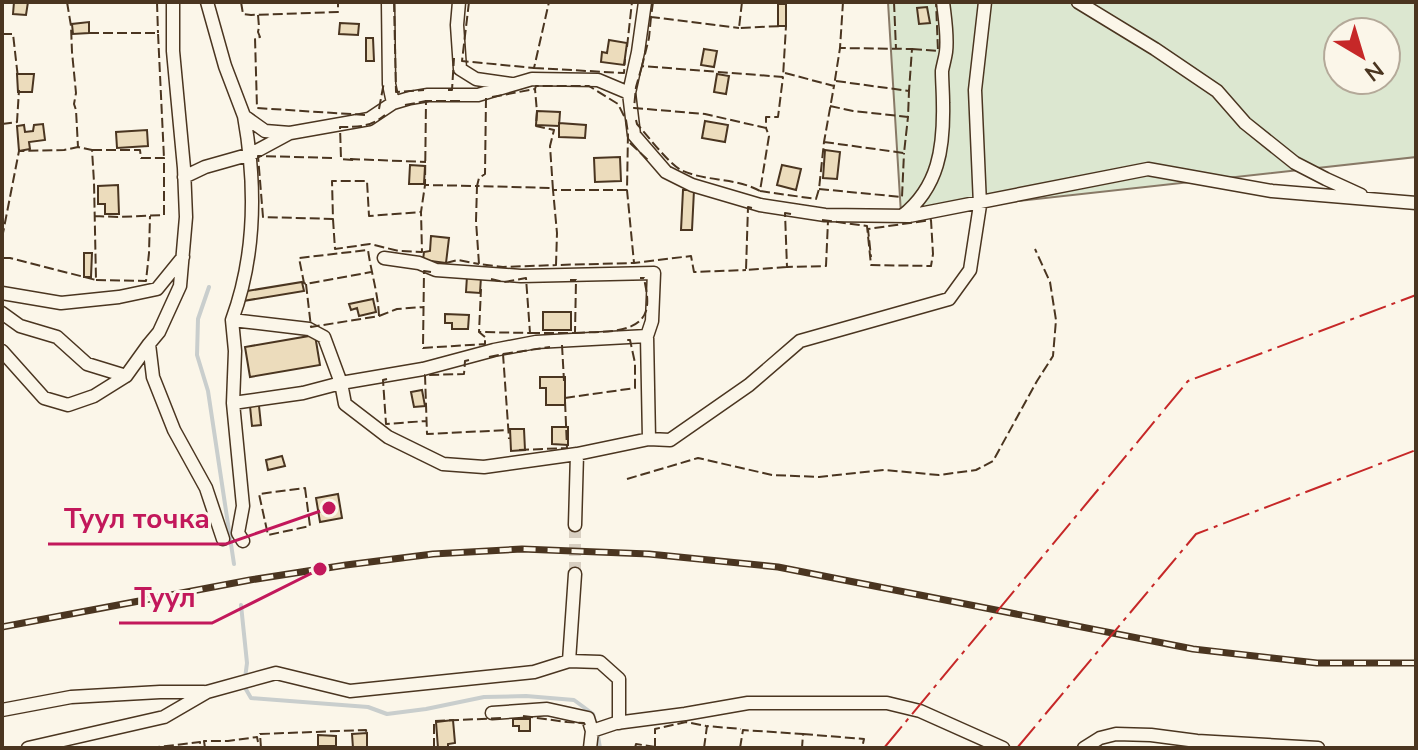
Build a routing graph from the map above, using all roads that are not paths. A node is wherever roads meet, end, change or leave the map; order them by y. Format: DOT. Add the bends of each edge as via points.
graph roads {
  1 [pos="173,2"];
  2 [pos="207,2"];
  3 [pos="388,2"];
  4 [pos="459,2"];
  5 [pos="645,2"];
  6 [pos="943,2"];
  7 [pos="985,2"];
  8 [pos="1078,2"];
  9 [pos="514,85"];
  10 [pos="629,93"];
  11 [pos="393,103"];
  12 [pos="244,116"];
  13 [pos="290,133"];
  14 [pos="251,154"];
  15 [pos="184,177"];
  16 [pos="1376,200"];
  17 [pos="980,202"];
  18 [pos="1416,203"];
  19 [pos="902,216"];
  20 [pos="183,257"];
  21 [pos="384,258"];
  22 [pos="2,293"];
  23 [pos="2,313"];
  24 [pos="232,320"];
  25 [pos="647,336"];
  26 [pos="149,344"];
  27 [pos="2,351"];
  28 [pos="126,376"];
  29 [pos="341,383"];
  30 [pos="233,403"];
  31 [pos="649,439"];
  32 [pos="577,454"];
  33 [pos="575,525"];
  34 [pos="223,539"];
  35 [pos="243,541"];
  36 [pos="575,574"];
  37 [pos="569,661"];
  38 [pos="207,692"];
  39 [pos="2,710"];
  40 [pos="492,713"];
  41 [pos="619,723"];
  42 [pos="596,730"];
  43 [pos="1197,741"];
  44 [pos="28,748"];
  45 [pos="590,748"];
  46 [pos="1003,748"];
  47 [pos="1084,748"];
  48 [pos="1183,748"];
  49 [pos="1318,748"];
  1 -- 15 [label="street"];
  2 -- 12 [label="street"];
  3 -- 11 [label="street"];
  4 -- 9 [label="street" via="460,69 476,79"];
  5 -- 10 [label="street"];
  6 -- 19 [label="street" via="940,155 925,192"];
  7 -- 17 [label="street" via="975,90"];
  8 -- 16 [label="street" via="1217,91 1245,123 1295,163"];
  9 -- 10 [label="street" via="532,79 598,80"];
  9 -- 11 [label="street" via="478,95 428,95"];
  10 -- 19 [label="street" via="634,135 666,172 692,185 760,205 825,215"];
  11 -- 13 [label="street" via="369,119"];
  12 -- 13 [label="street" via="265,131"];
  12 -- 14 [label="street"];
  13 -- 14 [label="street"];
  14 -- 15 [label="street"];
  14 -- 24 [label="street" via="251,242"];
  15 -- 20 [label="street"];
  16 -- 17 [label="street" via="1272,191 1148,169"];
  16 -- 18 [label="street"];
  17 -- 19 [label="street"];
  17 -- 31 [label="street" via="970,270 949,299 800,341 749,385 670,440"];
  20 -- 22 [label="street" via="157,289 119,297 61,303"];
  20 -- 26 [label="street" via="180,286"];
  21 -- 25 [label="street" via="436,270 521,276 654,273"];
  23 -- 28 [label="street" via="20,326 57,337 87,364"];
  24 -- 29 [label="street" via="309,329 324,337"];
  24 -- 30 [label="street"];
  25 -- 29 [label="street" via="536,342"];
  25 -- 31 [label="street"];
  26 -- 28 [label="street"];
  26 -- 34 [label="street" via="153,377 206,488"];
  27 -- 28 [label="street" via="44,398 68,405"];
  29 -- 30 [label="street"];
  29 -- 32 [label="street" via="345,404 388,437 443,464 484,467"];
  30 -- 35 [label="street" via="243,506 238,533"];
  31 -- 32 [label="street"];
  32 -- 33 [label="street"];
  36 -- 37 [label="street"];
  37 -- 38 [label="street" via="534,672 350,691 276,673"];
  37 -- 41 [label="street" via="600,662 619,679"];
  38 -- 39 [label="street" via="71,697"];
  38 -- 44 [label="street" via="164,717"];
  40 -- 42 [label="street" via="547,709 588,718"];
  41 -- 42 [label="street"];
  41 -- 46 [label="street" via="748,703 887,703 920,711"];
  42 -- 45 [label="street"];
  43 -- 47 [label="street" via="1116,734"];
  43 -- 48 [label="street"];
  43 -- 49 [label="street"];
}
